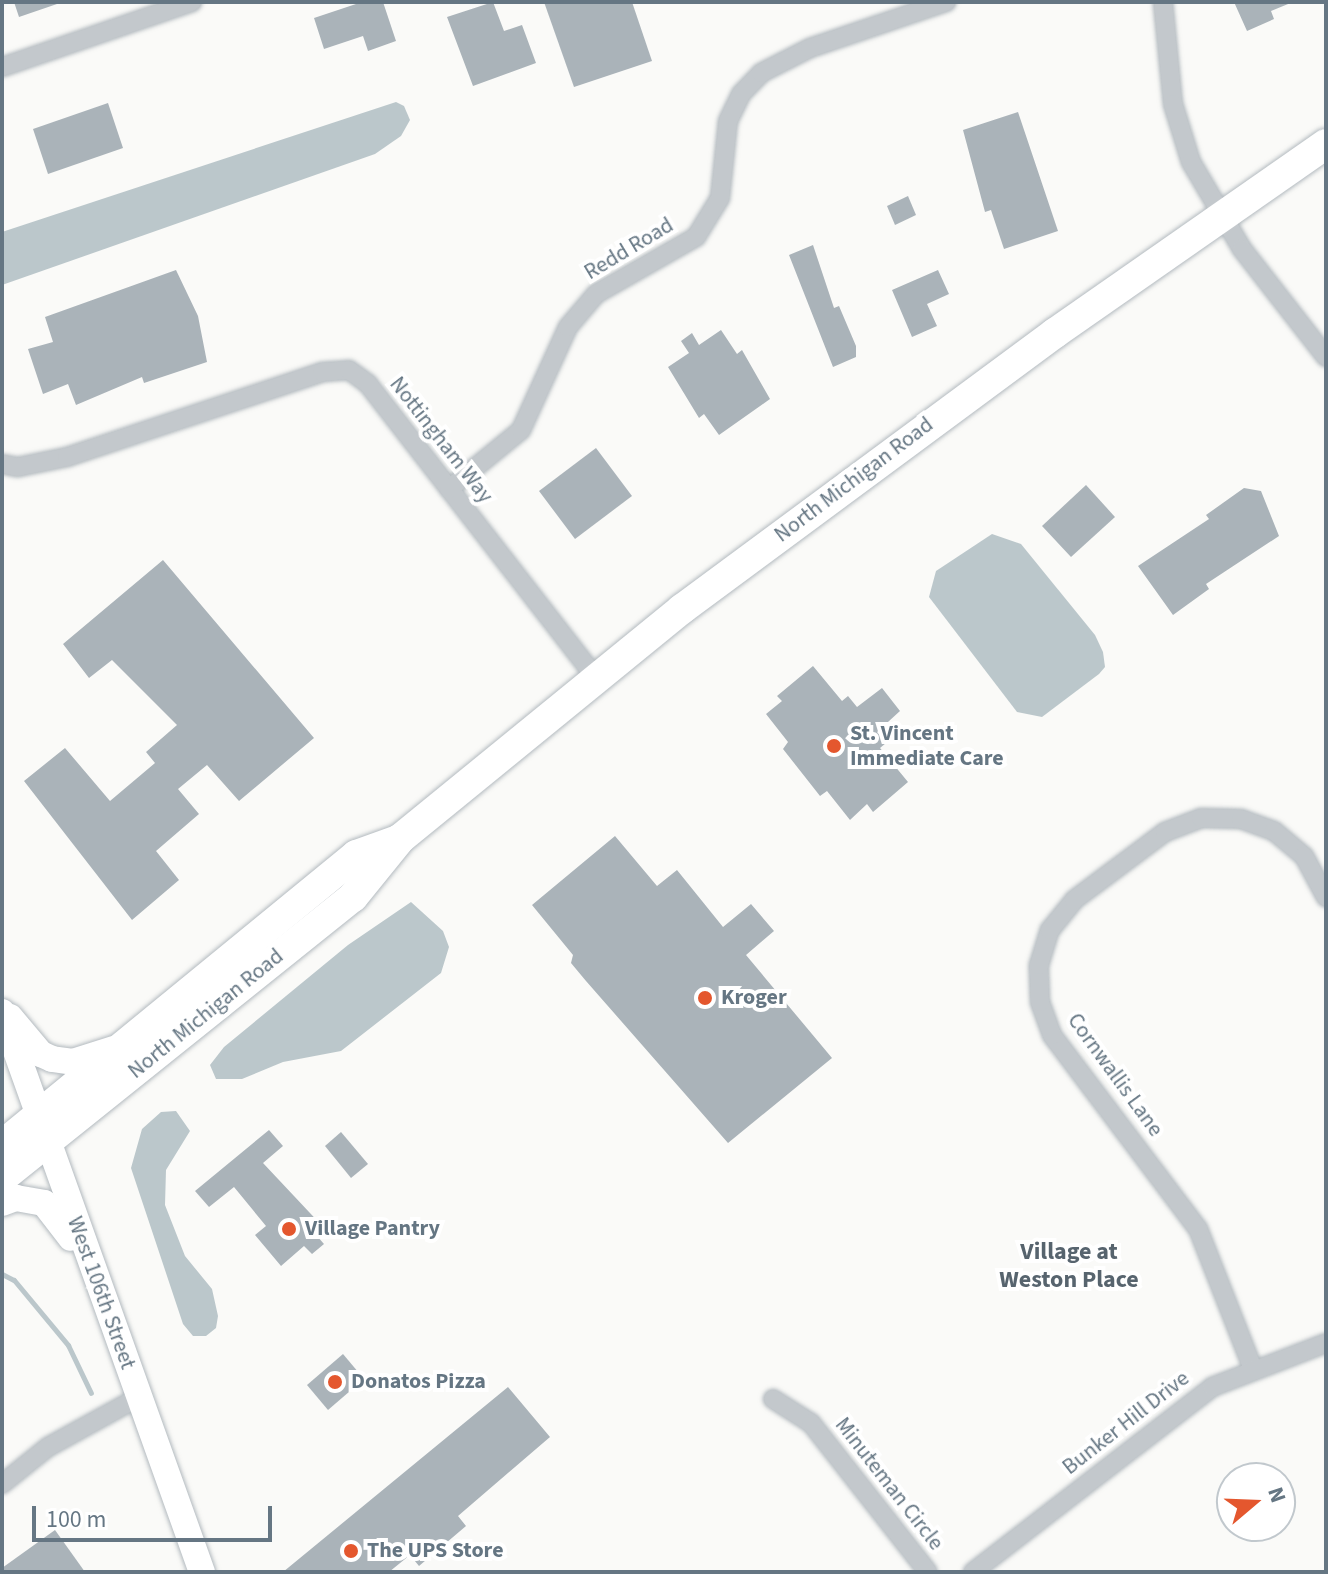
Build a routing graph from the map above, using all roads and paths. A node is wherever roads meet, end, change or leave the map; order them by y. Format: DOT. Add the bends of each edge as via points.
graph roads {
  1 [pos="192,2"];
  2 [pos="946,2"];
  3 [pos="1163,2"];
  4 [pos="2,67"];
  5 [pos="1326,144"];
  6 [pos="1221,217"];
  7 [pos="1326,357"];
  8 [pos="2,464"];
  9 [pos="449,489"];
  10 [pos="596,678"];
  11 [pos="400,839"];
  12 [pos="1326,897"];
  13 [pos="2,1011"];
  14 [pos="125,1045"];
  15 [pos="42,1128"];
  16 [pos="2,1145"];
  17 [pos="2,1178"];
  18 [pos="2,1203"];
  19 [pos="86,1252"];
  20 [pos="1326,1343"];
  21 [pos="1253,1369"];
  22 [pos="139,1397"];
  23 [pos="773,1399"];
  24 [pos="2,1484"];
  25 [pos="202,1572"];
  26 [pos="928,1572"];
  27 [pos="973,1572"];
  1 -- 4 [label="street"];
  2 -- 9 [label="street, Redd Road" via="810,48 761,73 741,94 728,121 720,198 696,237 596,294 568,327 521,430"];
  3 -- 6 [label="street" via="1179,135"];
  5 -- 6 [label="main road, North Michigan Road"];
  6 -- 7 [label="street"];
  6 -- 10 [label="main road, North Michigan Road" via="886,455"];
  8 -- 9 [label="street, Nottingham Way" via="18,467 67,457 322,372 349,370 368,384"];
  9 -- 10 [label="street, Nottingham Way"];
  10 -- 11 [label="main road, North Michigan Road"];
  11 -- 14 [label="main road, North Michigan Road" via="356,855"];
  11 -- 15 [label="main road, North Michigan Road" via="353,897"];
  12 -- 21 [label="street, Cornwallis Lane" via="1294,844 1263,824 1201,818 1174,827 1061,913 1043,946 1038,977 1052,1035 1208,1246"];
  13 -- 14 [label="street" via="41,1054 52,1059 73,1062"];
  13 -- 15 [label="street, West 106th Street"];
  14 -- 15 [label="main road, North Michigan Road"];
  15 -- 16 [label="main road, North Michigan Road"];
  15 -- 17 [label="main road, North Michigan Road"];
  15 -- 19 [label="street, West 106th Street"];
  18 -- 19 [label="street" via="16,1198 44,1203"];
  19 -- 22 [label="street, West 106th Street"];
  20 -- 21 [label="street, Bunker Hill Drive"];
  21 -- 27 [label="street, Bunker Hill Drive" via="1197,1397"];
  22 -- 24 [label="street" via="48,1447"];
  22 -- 25 [label="street, West 106th Street"];
  23 -- 26 [label="street, Minuteman Circle" via="811,1423"];
}
